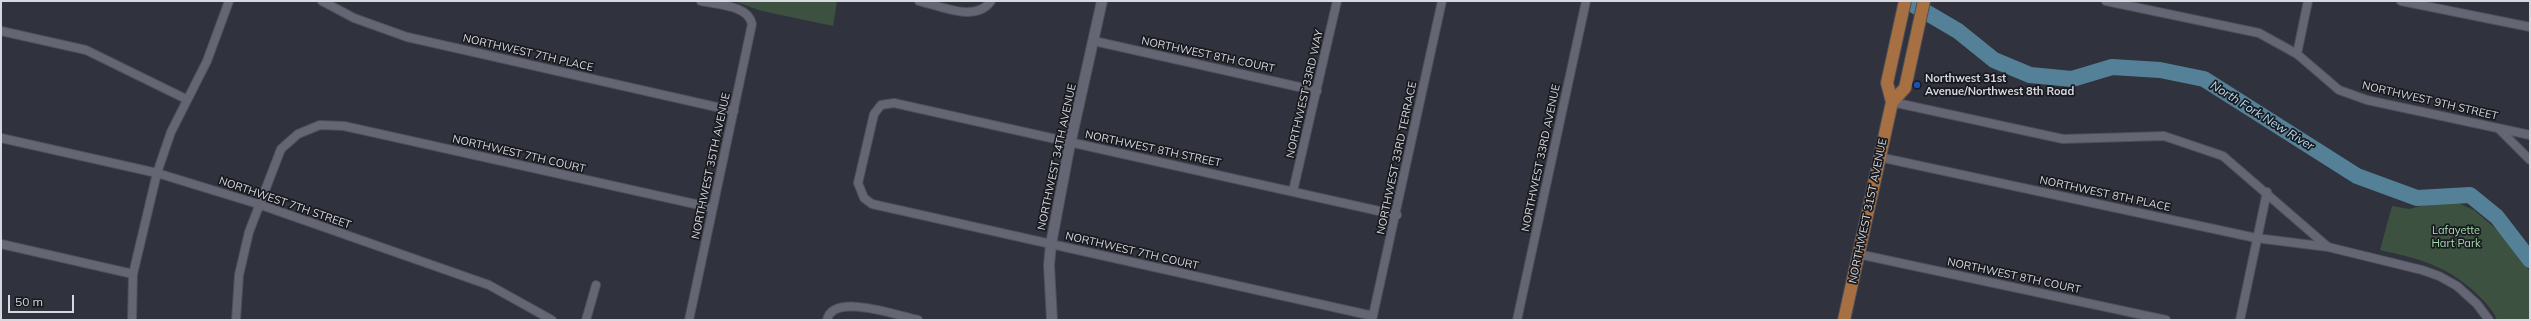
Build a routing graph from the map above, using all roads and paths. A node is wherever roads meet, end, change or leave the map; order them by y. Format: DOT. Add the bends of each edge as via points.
graph roads {
  1 [pos="229,1"];
  2 [pos="322,1"];
  3 [pos="701,1"];
  4 [pos="919,1"];
  5 [pos="991,1"];
  6 [pos="1102,1"];
  7 [pos="1337,1"];
  8 [pos="1442,1"];
  9 [pos="1586,1"];
  10 [pos="1905,1"];
  11 [pos="1924,1"];
  12 [pos="2106,1"];
  13 [pos="2308,1"];
  14 [pos="2400,1"];
  15 [pos="2530,27"];
  16 [pos="1,31"];
  17 [pos="1094,41"];
  18 [pos="2297,54"];
  19 [pos="1317,91"];
  20 [pos="186,99"];
  21 [pos="1892,102"];
  22 [pos="734,111"];
  23 [pos="2498,128"];
  24 [pos="2530,135"];
  25 [pos="1,138"];
  26 [pos="1071,142"];
  27 [pos="1879,157"];
  28 [pos="2530,160"];
  29 [pos="157,173"];
  30 [pos="1293,191"];
  31 [pos="2267,192"];
  32 [pos="864,198"];
  33 [pos="258,204"];
  34 [pos="713,208"];
  35 [pos="1397,215"];
  36 [pos="2256,238"];
  37 [pos="1,244"];
  38 [pos="1051,244"];
  39 [pos="2328,247"];
  40 [pos="1858,254"];
  41 [pos="133,274"];
  42 [pos="596,285"];
  43 [pos="1372,318"];
  44 [pos="132,320"];
  45 [pos="236,320"];
  46 [pos="552,320"];
  47 [pos="586,320"];
  48 [pos="689,320"];
  49 [pos="827,320"];
  50 [pos="918,320"];
  51 [pos="1052,320"];
  52 [pos="1518,320"];
  53 [pos="1844,320"];
  54 [pos="2166,320"];
  55 [pos="2240,320"];
  56 [pos="2489,320"];
  1 -- 20 [label="street" via="207,61"];
  2 -- 22 [label="street, NORTHWEST 7TH PLACE" via="354,18 407,37"];
  3 -- 22 [label="street, NORTHWEST 35TH AVENUE" via="744,11 750,16 752,24"];
  4 -- 5 [label="street" via="972,13 986,9"];
  6 -- 17 [label="street, NORTHWEST 34TH AVENUE"];
  7 -- 19 [label="street, NORTHWEST 33RD WAY"];
  8 -- 35 [label="street, NORTHWEST 33RD TERRACE"];
  9 -- 52 [label="street, NORTHWEST 33RD AVENUE"];
  10 -- 21 [label="main road, NORTHWEST 31ST AVENUE" via="1887,83"];
  11 -- 21 [label="main road, NORTHWEST 31ST AVENUE" via="1905,88"];
  12 -- 18 [label="street, NORTHWEST 9TH STREET" via="2259,33"];
  13 -- 18 [label="street"];
  14 -- 15 [label="street"];
  16 -- 20 [label="street" via="86,50"];
  17 -- 19 [label="street, NORTHWEST 8TH COURT"];
  17 -- 26 [label="street, NORTHWEST 34TH AVENUE"];
  18 -- 23 [label="street, NORTHWEST 9TH STREET" via="2339,90 2366,100"];
  19 -- 30 [label="street, NORTHWEST 33RD WAY"];
  20 -- 29 [label="street"];
  21 -- 27 [label="main road, NORTHWEST 31ST AVENUE"];
  21 -- 31 [label="street" via="2063,138 2164,136 2223,156"];
  22 -- 34 [label="street, NORTHWEST 35TH AVENUE"];
  23 -- 24 [label="street, NORTHWEST 9TH STREET"];
  23 -- 28 [label="street"];
  25 -- 29 [label="street, NORTHWEST 7TH STREET"];
  26 -- 30 [label="street, NORTHWEST 8TH STREET"];
  26 -- 32 [label="street, NORTHWEST 8TH STREET" via="894,103 881,105 874,114 858,183"];
  26 -- 38 [label="street, NORTHWEST 34TH AVENUE"];
  27 -- 36 [label="street, NORTHWEST 8TH PLACE"];
  27 -- 40 [label="main road, NORTHWEST 31ST AVENUE"];
  29 -- 33 [label="street, NORTHWEST 7TH STREET"];
  29 -- 41 [label="street"];
  30 -- 35 [label="street, NORTHWEST 8TH STREET"];
  31 -- 36 [label="street"];
  31 -- 39 [label="street"];
  32 -- 38 [label="street, NORTHWEST 7TH COURT" via="872,204"];
  33 -- 34 [label="street, NORTHWEST 7TH COURT" via="281,149 298,134 320,125 344,126"];
  33 -- 45 [label="street" via="239,275"];
  33 -- 46 [label="street, NORTHWEST 7TH STREET" via="489,284"];
  34 -- 48 [label="street, NORTHWEST 35TH AVENUE"];
  35 -- 43 [label="street, NORTHWEST 33RD TERRACE"];
  36 -- 39 [label="street, NORTHWEST 8TH PLACE"];
  36 -- 55 [label="street"];
  37 -- 41 [label="street"];
  38 -- 43 [label="street, NORTHWEST 7TH COURT"];
  38 -- 51 [label="street, NORTHWEST 34TH AVENUE" via="1049,265"];
  39 -- 56 [label="street, NORTHWEST 8TH PLACE" via="2439,276 2457,286 2478,304"];
  40 -- 53 [label="main road, NORTHWEST 31ST AVENUE"];
  40 -- 54 [label="street, NORTHWEST 8TH COURT"];
  41 -- 44 [label="street"];
  42 -- 47 [label="street"];
  49 -- 50 [label="street" via="836,308 850,305"];
}
